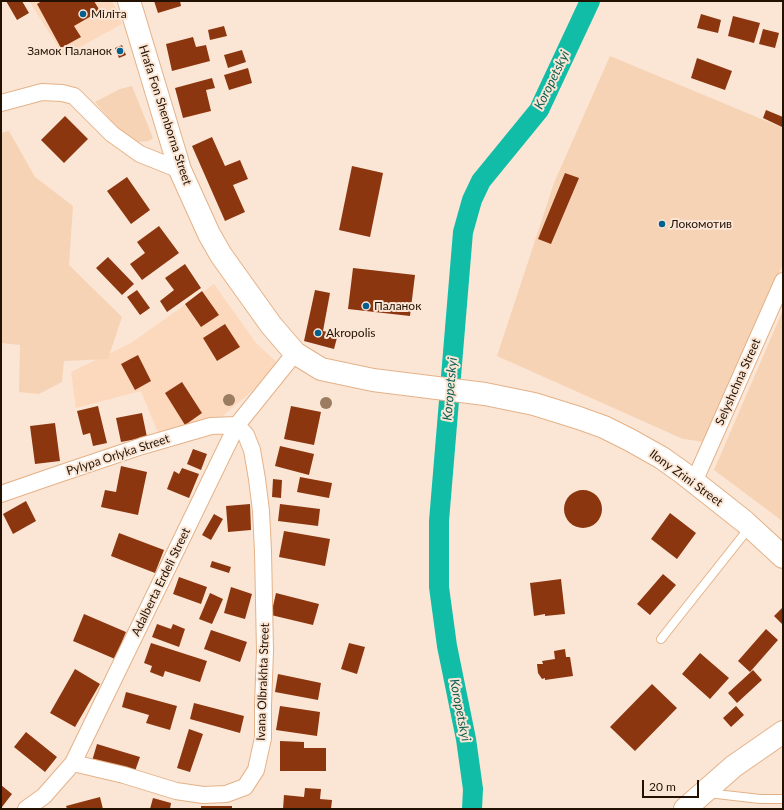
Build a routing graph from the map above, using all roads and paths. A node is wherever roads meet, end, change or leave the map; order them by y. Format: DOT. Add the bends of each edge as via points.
graph roads {
  1 [pos="128,1"];
  2 [pos="1,103"];
  3 [pos="180,170"];
  4 [pos="783,281"];
  5 [pos="295,353"];
  6 [pos="423,386"];
  7 [pos="237,425"];
  8 [pos="694,482"];
  9 [pos="1,494"];
  10 [pos="750,527"];
  11 [pos="783,557"];
  12 [pos="661,639"];
  13 [pos="783,732"];
  14 [pos="73,763"];
  15 [pos="703,792"];
  16 [pos="783,799"];
  17 [pos="26,809"];
  18 [pos="684,809"];
  1 -- 3 [label="highway, Hrafa Fon Shenborna Street"];
  2 -- 3 [label="street" via="42,92 74,96 112,134 140,154"];
  3 -- 5 [label="highway, Hrafa Fon Shenborna Street" via="221,255 271,326"];
  4 -- 8 [label="street, Selyshchna Street"];
  5 -- 6 [label="highway, Hrafa Fon Shenborna Street" via="321,369 373,380"];
  5 -- 7 [label="street, Adalberta Erdeli Street"];
  6 -- 8 [label="highway, Ilony Zrini Street" via="485,394 534,404 579,418 630,440 662,458"];
  7 -- 9 [label="street, Pylypa Orlyka Street" via="211,426 142,446"];
  7 -- 14 [label="street, Adalberta Erdeli Street"];
  7 -- 14 [label="street, Ivana Olbrakhta Street" via="246,435 252,450 261,511 265,651 262,738 256,770 244,787 226,794 203,795 176,791"];
  8 -- 10 [label="highway, Ilony Zrini Street"];
  10 -- 11 [label="highway, Ilony Zrini Street"];
  10 -- 12 [label="lane"];
  13 -- 15 [label="highway" via="734,766"];
  14 -- 17 [label="street, Adalberta Erdeli Street" via="44,796"];
  15 -- 16 [label="lane" via="760,799"];
  15 -- 18 [label="highway"];
}
